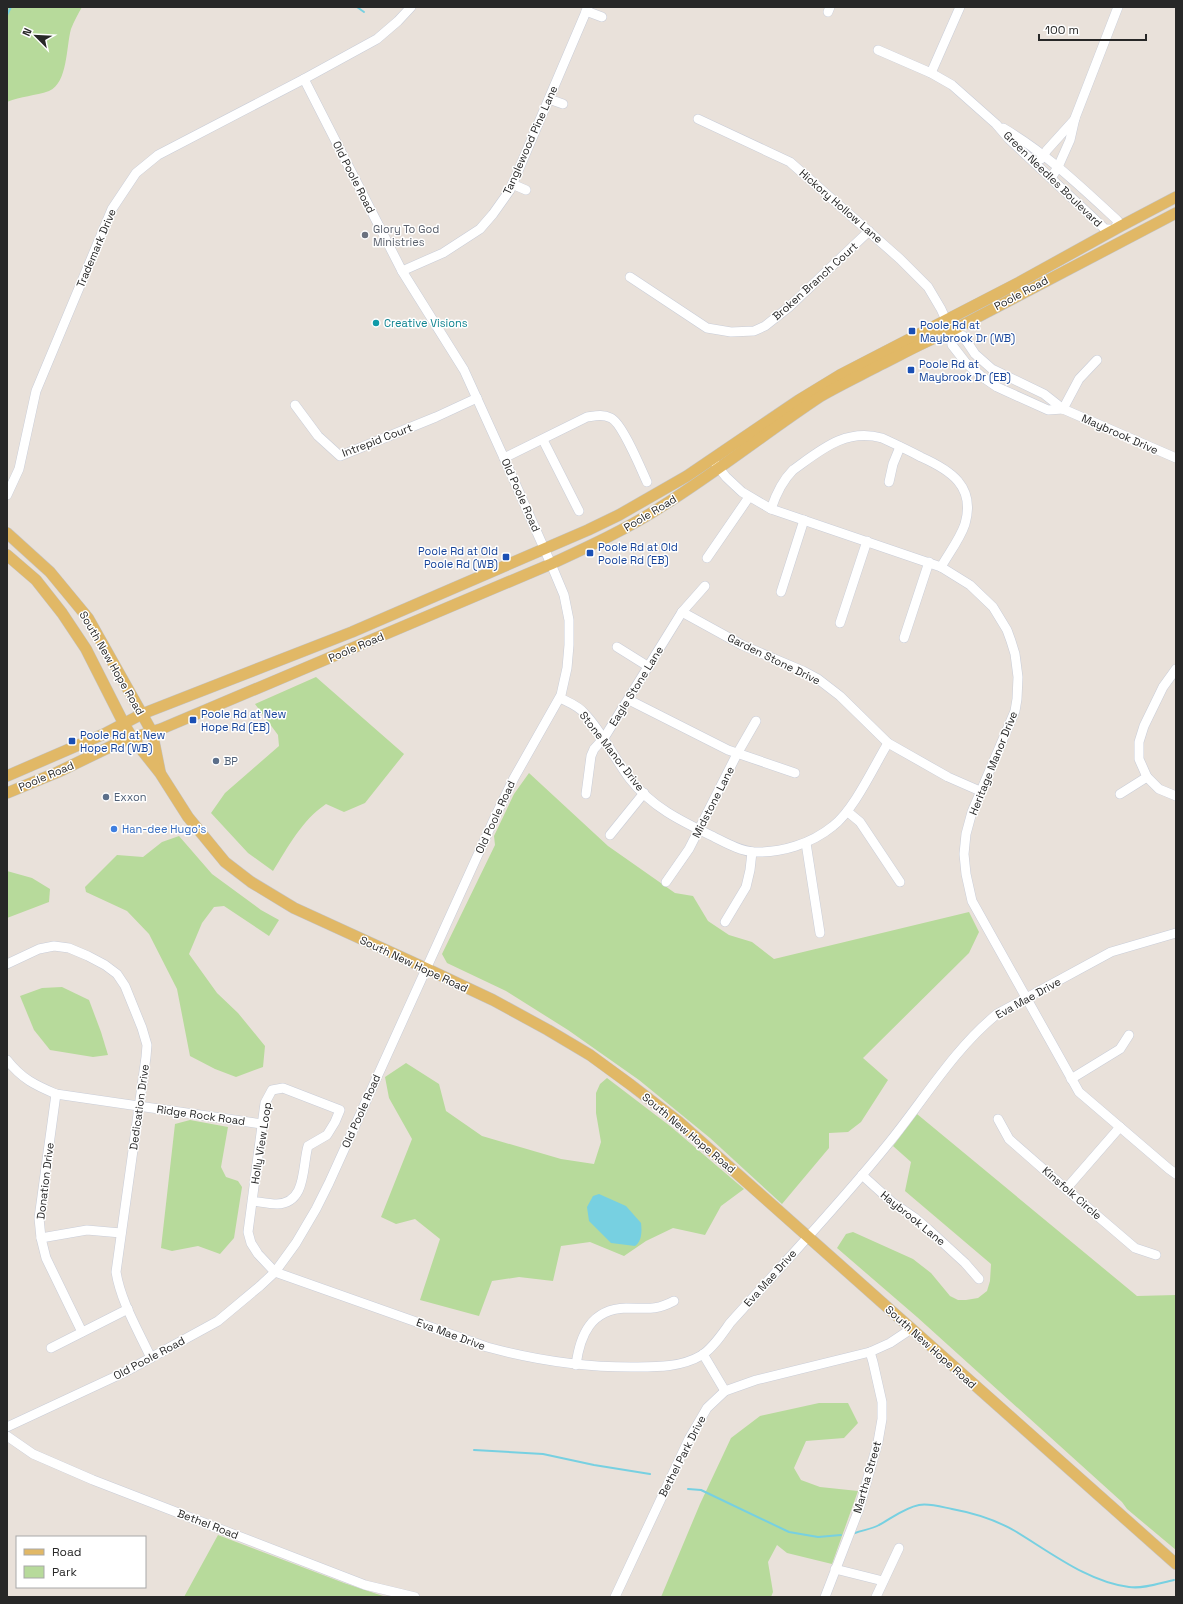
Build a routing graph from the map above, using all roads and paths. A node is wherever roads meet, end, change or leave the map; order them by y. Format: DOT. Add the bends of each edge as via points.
graph roads {
  1 [pos="411,7"];
  2 [pos="960,7"];
  3 [pos="1118,7"];
  4 [pos="587,9"];
  5 [pos="602,17"];
  6 [pos="878,50"];
  7 [pos="931,73"];
  8 [pos="304,79"];
  9 [pos="549,99"];
  10 [pos="563,104"];
  11 [pos="698,118"];
  12 [pos="1076,118"];
  13 [pos="996,124"];
  14 [pos="1043,154"];
  15 [pos="1058,167"];
  16 [pos="1042,170"];
  17 [pos="1051,178"];
  18 [pos="512,184"];
  19 [pos="526,190"];
  20 [pos="1176,197"];
  21 [pos="1176,213"];
  22 [pos="1115,229"];
  23 [pos="870,231"];
  24 [pos="1126,239"];
  25 [pos="402,272"];
  26 [pos="630,277"];
  27 [pos="946,321"];
  28 [pos="951,331"];
  29 [pos="1098,360"];
  30 [pos="477,398"];
  31 [pos="295,405"];
  32 [pos="1063,409"];
  33 [pos="543,440"];
  34 [pos="900,447"];
  35 [pos="504,458"];
  36 [pos="1176,458"];
  37 [pos="716,464"];
  38 [pos="647,482"];
  39 [pos="889,482"];
  40 [pos="7,495"];
  41 [pos="748,496"];
  42 [pos="771,509"];
  43 [pos="579,510"];
  44 [pos="804,520"];
  45 [pos="7,533"];
  46 [pos="867,541"];
  47 [pos="545,549"];
  48 [pos="7,555"];
  49 [pos="707,558"];
  50 [pos="929,562"];
  51 [pos="551,564"];
  52 [pos="941,567"];
  53 [pos="705,586"];
  54 [pos="780,592"];
  55 [pos="682,612"];
  56 [pos="840,623"];
  57 [pos="904,638"];
  58 [pos="617,647"];
  59 [pos="649,667"];
  60 [pos="1176,669"];
  61 [pos="560,698"];
  62 [pos="629,700"];
  63 [pos="142,714"];
  64 [pos="756,721"];
  65 [pos="124,724"];
  66 [pos="152,732"];
  67 [pos="133,738"];
  68 [pos="604,738"];
  69 [pos="888,743"];
  70 [pos="737,754"];
  71 [pos="160,773"];
  72 [pos="795,773"];
  73 [pos="7,776"];
  74 [pos="1146,777"];
  75 [pos="980,791"];
  76 [pos="7,793"];
  77 [pos="644,793"];
  78 [pos="586,794"];
  79 [pos="1120,794"];
  80 [pos="1176,796"];
  81 [pos="848,812"];
  82 [pos="699,830"];
  83 [pos="610,835"];
  84 [pos="806,843"];
  85 [pos="752,852"];
  86 [pos="666,882"];
  87 [pos="900,882"];
  88 [pos="725,922"];
  89 [pos="820,933"];
  90 [pos="1176,933"];
  91 [pos="7,964"];
  92 [pos="425,968"];
  93 [pos="1026,997"];
  94 [pos="1129,1035"];
  95 [pos="7,1060"];
  96 [pos="1071,1079"];
  97 [pos="56,1094"];
  98 [pos="139,1106"];
  99 [pos="998,1119"];
  100 [pos="262,1124"];
  101 [pos="1120,1127"];
  102 [pos="1176,1174"];
  103 [pos="862,1175"];
  104 [pos="1066,1189"];
  105 [pos="252,1201"];
  106 [pos="121,1232"];
  107 [pos="807,1237"];
  108 [pos="41,1238"];
  109 [pos="1156,1255"];
  110 [pos="275,1272"];
  111 [pos="979,1279"];
  112 [pos="674,1300"];
  113 [pos="128,1309"];
  114 [pos="911,1329"];
  115 [pos="82,1332"];
  116 [pos="50,1348"];
  117 [pos="870,1352"];
  118 [pos="703,1354"];
  119 [pos="151,1358"];
  120 [pos="576,1365"];
  121 [pos="725,1392"];
  122 [pos="7,1427"];
  123 [pos="7,1436"];
  124 [pos="898,1548"];
  125 [pos="1176,1564"];
  126 [pos="835,1569"];
  127 [pos="883,1581"];
  128 [pos="415,1597"];
  129 [pos="615,1597"];
  130 [pos="825,1597"];
  131 [pos="876,1597"];
  1 -- 8 [label="street, Trademark Drive" via="377,39"];
  2 -- 7 [label="street"];
  3 -- 12 [label="street"];
  4 -- 5 [label="street"];
  4 -- 9 [label="street, Tanglewood Pine Lane"];
  6 -- 7 [label="street, Green Needles Boulevard"];
  7 -- 13 [label="street, Green Needles Boulevard" via="952,85"];
  8 -- 25 [label="street, Old Poole Road"];
  8 -- 40 [label="street, Trademark Drive" via="158,155 136,173 112,209 36,391 19,469"];
  9 -- 10 [label="street"];
  9 -- 18 [label="street, Tanglewood Pine Lane"];
  11 -- 23 [label="street, Hickory Hollow Lane" via="790,162"];
  12 -- 14 [label="street"];
  12 -- 15 [label="street"];
  13 -- 14 [label="street, Green Needles Boulevard"];
  13 -- 16 [label="street, Green Needles Boulevard"];
  14 -- 15 [label="street, Green Needles Boulevard"];
  14 -- 16 [label="street" via="1040,164"];
  15 -- 17 [label="street"];
  15 -- 22 [label="street, Green Needles Boulevard" via="1118,221"];
  16 -- 17 [label="street, Green Needles Boulevard"];
  17 -- 22 [label="street, Green Needles Boulevard" via="1105,229"];
  18 -- 19 [label="street"];
  18 -- 25 [label="street, Tanglewood Pine Lane" via="480,230 443,253"];
  20 -- 22 [label="main road, Poole Road"];
  21 -- 24 [label="main road, Poole Road"];
  22 -- 24 [label="street"];
  22 -- 27 [label="main road, Poole Road"];
  23 -- 26 [label="street, Broken Branch Court" via="789,307 765,326 754,331 731,332 707,328"];
  23 -- 27 [label="street, Hickory Hollow Lane" via="928,287"];
  24 -- 28 [label="main road, Poole Road"];
  25 -- 30 [label="street, Old Poole Road" via="456,357"];
  27 -- 28 [label="street, Hickory Hollow Lane"];
  27 -- 37 [label="main road, Poole Road" via="840,375 799,400"];
  28 -- 32 [label="street, Maybrook Drive" via="963,336 975,354 992,369 1044,394"];
  28 -- 32 [label="street, Maybrook Drive" via="952,344 981,376 997,387 1048,410"];
  28 -- 37 [label="main road, Poole Road" via="901,354 823,396"];
  29 -- 32 [label="street" via="1079,379"];
  30 -- 31 [label="street, Intrepid Court" via="340,456 318,436"];
  30 -- 35 [label="street, Old Poole Road"];
  32 -- 36 [label="street, Maybrook Drive"];
  33 -- 35 [label="street"];
  33 -- 38 [label="street" via="587,418 600,415 612,419 621,429"];
  33 -- 43 [label="street"];
  34 -- 39 [label="street"];
  34 -- 42 [label="street" via="873,436 858,435 839,440 793,470 783,481"];
  34 -- 52 [label="street" via="947,470 956,479 965,496 967,509 964,525"];
  35 -- 47 [label="street, Old Poole Road"];
  37 -- 41 [label="street, Heritage Manor Drive" via="730,481"];
  37 -- 47 [label="main road, Poole Road" via="619,516"];
  37 -- 51 [label="main road, Poole Road" via="663,506 610,537"];
  41 -- 42 [label="street, Heritage Manor Drive"];
  41 -- 49 [label="street"];
  42 -- 44 [label="street, Heritage Manor Drive"];
  44 -- 46 [label="street, Heritage Manor Drive"];
  44 -- 54 [label="street"];
  45 -- 63 [label="main road, South New Hope Road" via="50,572 88,618"];
  46 -- 50 [label="street, Heritage Manor Drive"];
  46 -- 56 [label="street"];
  47 -- 51 [label="street, Old Poole Road"];
  47 -- 63 [label="main road, Poole Road" via="352,632"];
  48 -- 65 [label="main road, South New Hope Road" via="36,580 62,613 86,649"];
  50 -- 52 [label="street, Heritage Manor Drive"];
  50 -- 57 [label="street"];
  51 -- 61 [label="street, Old Poole Road" via="564,595 569,620 567,668"];
  51 -- 66 [label="main road, Poole Road"];
  52 -- 75 [label="street, Heritage Manor Drive" via="964,581 987,600 1007,630 1015,654 1018,677 1015,711"];
  53 -- 55 [label="street, Eagle Stone Lane"];
  55 -- 59 [label="street, Eagle Stone Lane"];
  55 -- 69 [label="street, Garden Stone Drive" via="742,645 818,679 850,705"];
  58 -- 59 [label="street"];
  59 -- 62 [label="street, Eagle Stone Lane"];
  60 -- 74 [label="street" via="1163,687 1139,742 1139,759"];
  61 -- 68 [label="street, Stone Manor Drive" via="585,713"];
  61 -- 92 [label="street, Old Poole Road" via="510,784"];
  62 -- 68 [label="street, Eagle Stone Lane"];
  62 -- 70 [label="street"];
  63 -- 65 [label="main road, Poole Road"];
  63 -- 66 [label="main road, South New Hope Road"];
  64 -- 70 [label="street, Midstone Lane"];
  65 -- 67 [label="main road, South New Hope Road"];
  65 -- 73 [label="main road, Poole Road"];
  66 -- 67 [label="main road, Poole Road"];
  66 -- 71 [label="main road, South New Hope Road"];
  67 -- 71 [label="main road, South New Hope Road"];
  67 -- 76 [label="main road, Poole Road"];
  68 -- 77 [label="street, Stone Manor Drive" via="630,779"];
  68 -- 78 [label="street, Eagle Stone Lane" via="591,756"];
  69 -- 75 [label="street, Garden Stone Drive" via="948,777"];
  69 -- 81 [label="street, Stone Manor Drive"];
  70 -- 72 [label="street"];
  70 -- 82 [label="street, Midstone Lane"];
  71 -- 92 [label="main road, South New Hope Road" via="188,817 225,862 251,882 294,908"];
  74 -- 79 [label="street"];
  74 -- 80 [label="street" via="1158,789"];
  75 -- 93 [label="street, Heritage Manor Drive" via="968,823 965,844 968,888 978,914"];
  77 -- 82 [label="street, Stone Manor Drive" via="671,816"];
  77 -- 83 [label="street"];
  81 -- 84 [label="street, Stone Manor Drive" via="833,826"];
  81 -- 87 [label="street" via="864,827"];
  82 -- 85 [label="street, Stone Manor Drive"];
  82 -- 86 [label="street, Midstone Lane"];
  84 -- 85 [label="street, Stone Manor Drive" via="776,851"];
  84 -- 89 [label="street"];
  85 -- 88 [label="street" via="746,887"];
  90 -- 93 [label="street, Eva Mae Drive" via="1111,952"];
  91 -- 98 [label="street, Dedication Drive" via="39,949 54,946 69,948 88,956 117,974 125,986 147,1045"];
  92 -- 107 [label="main road, South New Hope Road" via="493,1000 590,1056 679,1122"];
  92 -- 110 [label="street, Old Poole Road" via="329,1182 296,1242"];
  93 -- 96 [label="street, Heritage Manor Drive"];
  93 -- 103 [label="street, Eva Mae Drive" via="997,1014 976,1032"];
  94 -- 96 [label="street" via="1120,1049"];
  95 -- 97 [label="street, Ridge Rock Road" via="18,1074 31,1084"];
  96 -- 101 [label="street, Heritage Manor Drive" via="1079,1092"];
  97 -- 98 [label="street, Ridge Rock Road"];
  97 -- 108 [label="street, Donation Drive" via="39,1218"];
  98 -- 100 [label="street, Ridge Rock Road"];
  98 -- 106 [label="street, Dedication Drive"];
  99 -- 104 [label="street, Kinsfolk Circle" via="1009,1139"];
  100 -- 105 [label="street, Holly View Loop"];
  100 -- 105 [label="street, Holly View Loop" via="265,1103 272,1090 283,1088 340,1110 327,1135 308,1146 301,1188 293,1199 279,1204"];
  101 -- 102 [label="street, Heritage Manor Drive"];
  101 -- 104 [label="street"];
  103 -- 107 [label="street, Eva Mae Drive"];
  103 -- 111 [label="street, Haybrook Lane" via="893,1203 932,1232"];
  104 -- 109 [label="street, Kinsfolk Circle" via="1135,1248"];
  105 -- 110 [label="street, Holly View Loop" via="248,1232 251,1243"];
  106 -- 108 [label="street" via="87,1230"];
  106 -- 113 [label="street, Dedication Drive" via="116,1272"];
  107 -- 114 [label="main road, South New Hope Road"];
  107 -- 118 [label="street, Eva Mae Drive"];
  108 -- 115 [label="street, Donation Drive" via="46,1258"];
  110 -- 119 [label="street, Old Poole Road" via="218,1321"];
  110 -- 120 [label="street, Eva Mae Drive" via="487,1347 539,1360"];
  112 -- 120 [label="street" via="663,1307 652,1309 625,1308 612,1311 597,1319 581,1339"];
  113 -- 115 [label="street"];
  113 -- 119 [label="street, Dedication Drive"];
  114 -- 117 [label="street, Bethel Park Drive"];
  114 -- 125 [label="main road, South New Hope Road"];
  115 -- 116 [label="street"];
  117 -- 121 [label="street, Bethel Park Drive" via="756,1380"];
  117 -- 126 [label="street, Martha Street" via="881,1397 881,1427 859,1509"];
  118 -- 120 [label="street, Eva Mae Drive" via="681,1364 650,1367"];
  118 -- 121 [label="street"];
  119 -- 122 [label="street, Old Poole Road"];
  121 -- 129 [label="street, Bethel Park Drive" via="707,1408 689,1439"];
  123 -- 128 [label="street, Bethel Road" via="32,1454 93,1480 365,1585"];
  124 -- 127 [label="street"];
  126 -- 127 [label="street"];
  126 -- 130 [label="street, Martha Street"];
  127 -- 131 [label="street"];
}
